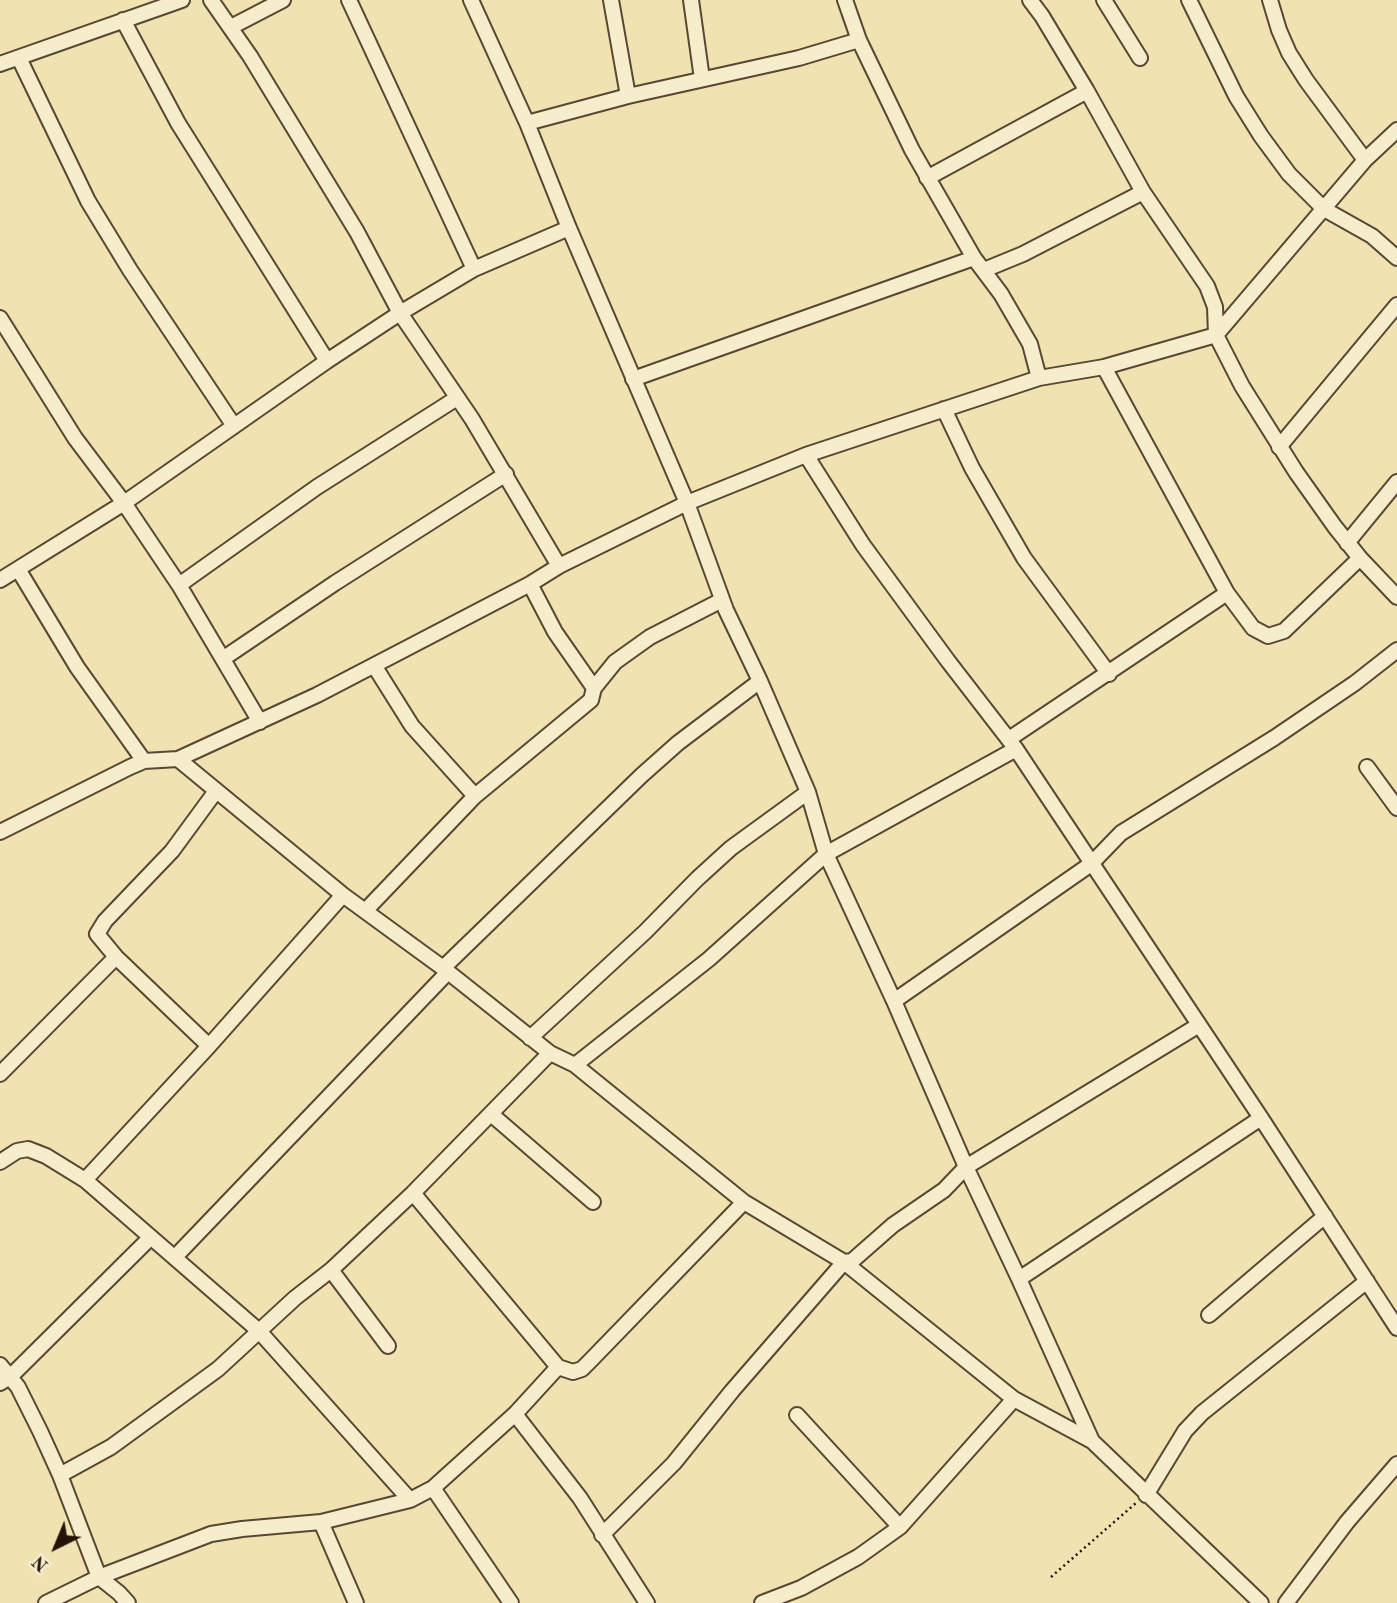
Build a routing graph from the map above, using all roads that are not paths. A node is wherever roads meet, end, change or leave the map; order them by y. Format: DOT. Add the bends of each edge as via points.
graph roads {
  1 [pos="181,0"];
  2 [pos="212,0"];
  3 [pos="284,0"];
  4 [pos="349,0"];
  5 [pos="471,0"];
  6 [pos="611,0"];
  7 [pos="691,0"];
  8 [pos="1030,0"];
  9 [pos="1104,0"];
  10 [pos="1189,0"];
  11 [pos="1270,0"];
  12 [pos="848,1"];
  13 [pos="123,20"];
  14 [pos="231,27"];
  15 [pos="859,40"];
  16 [pos="19,58"];
  17 [pos="1140,58"];
  18 [pos="0,64"];
  19 [pos="702,79"];
  20 [pos="1087,91"];
  21 [pos="628,96"];
  22 [pos="527,123"];
  23 [pos="1397,130"];
  24 [pos="1365,160"];
  25 [pos="927,178"];
  26 [pos="1143,192"];
  27 [pos="1324,209"];
  28 [pos="569,228"];
  29 [pos="974,258"];
  30 [pos="1397,258"];
  31 [pos="474,269"];
  32 [pos="984,270"];
  33 [pos="1397,305"];
  34 [pos="400,313"];
  35 [pos="0,318"];
  36 [pos="1216,335"];
  37 [pos="327,360"];
  38 [pos="1104,368"];
  39 [pos="1039,378"];
  40 [pos="633,379"];
  41 [pos="457,398"];
  42 [pos="944,409"];
  43 [pos="234,426"];
  44 [pos="1279,447"];
  45 [pos="806,455"];
  46 [pos="506,474"];
  47 [pos="1397,482"];
  48 [pos="124,503"];
  49 [pos="687,503"];
  50 [pos="1347,543"];
  51 [pos="1360,558"];
  52 [pos="559,566"];
  53 [pos="18,569"];
  54 [pos="0,580"];
  55 [pos="530,584"];
  56 [pos="179,585"];
  57 [pos="1227,593"];
  58 [pos="1397,597"];
  59 [pos="722,600"];
  60 [pos="1397,650"];
  61 [pos="224,658"];
  62 [pos="375,667"];
  63 [pos="1108,674"];
  64 [pos="760,681"];
  65 [pos="594,688"];
  66 [pos="260,722"];
  67 [pos="1013,744"];
  68 [pos="178,759"];
  69 [pos="144,761"];
  70 [pos="1367,767"];
  71 [pos="216,791"];
  72 [pos="808,792"];
  73 [pos="475,796"];
  74 [pos="1397,808"];
  75 [pos="2,826"];
  76 [pos="826,854"];
  77 [pos="1091,864"];
  78 [pos="343,895"];
  79 [pos="365,911"];
  80 [pos="116,957"];
  81 [pos="445,970"];
  82 [pos="894,1001"];
  83 [pos="1199,1025"];
  84 [pos="530,1038"];
  85 [pos="209,1046"];
  86 [pos="550,1053"];
  87 [pos="575,1065"];
  88 [pos="0,1074"];
  89 [pos="491,1114"];
  90 [pos="1261,1118"];
  91 [pos="0,1162"];
  92 [pos="966,1167"];
  93 [pos="85,1180"];
  94 [pos="413,1193"];
  95 [pos="593,1202"];
  96 [pos="744,1202"];
  97 [pos="1325,1216"];
  98 [pos="150,1238"];
  99 [pos="175,1257"];
  100 [pos="844,1262"];
  101 [pos="331,1270"];
  102 [pos="1019,1279"];
  103 [pos="1367,1281"];
  104 [pos="1209,1315"];
  105 [pos="1397,1328"];
  106 [pos="259,1331"];
  107 [pos="388,1346"];
  108 [pos="0,1365"];
  109 [pos="558,1367"];
  110 [pos="5,1380"];
  111 [pos="1014,1399"];
  112 [pos="515,1414"];
  113 [pos="797,1415"];
  114 [pos="1092,1441"];
  115 [pos="1397,1464"];
  116 [pos="60,1475"];
  117 [pos="433,1488"];
  118 [pos="1146,1495"];
  119 [pos="410,1500"];
  120 [pos="321,1522"];
  121 [pos="900,1527"];
  122 [pos="602,1535"];
  123 [pos="99,1577"];
  124 [pos="46,1603"];
  125 [pos="128,1603"];
  126 [pos="356,1603"];
  127 [pos="511,1603"];
  128 [pos="647,1603"];
  129 [pos="762,1603"];
  130 [pos="1261,1603"];
  131 [pos="1286,1603"];
  1 -- 13 [label="street"];
  2 -- 14 [label="street"];
  3 -- 14 [label="street"];
  4 -- 31 [label="street"];
  5 -- 22 [label="street"];
  6 -- 21 [label="street"];
  7 -- 19 [label="street"];
  8 -- 20 [label="street"];
  9 -- 17 [label="street"];
  10 -- 27 [label="street" via="1261,136 1289,174"];
  11 -- 24 [label="street" via="1289,53"];
  12 -- 15 [label="street"];
  13 -- 16 [label="street"];
  13 -- 37 [label="street" via="178,123"];
  14 -- 34 [label="street" via="357,232"];
  15 -- 19 [label="street"];
  15 -- 25 [label="street"];
  16 -- 18 [label="street"];
  16 -- 43 [label="street" via="88,201"];
  19 -- 21 [label="street"];
  20 -- 25 [label="street"];
  20 -- 26 [label="street"];
  21 -- 22 [label="street"];
  22 -- 28 [label="street"];
  23 -- 24 [label="street"];
  24 -- 27 [label="street"];
  25 -- 29 [label="street"];
  26 -- 32 [label="street"];
  26 -- 36 [label="street" via="1207,286 1215,307"];
  27 -- 30 [label="street" via="1372,236"];
  27 -- 36 [label="street"];
  28 -- 31 [label="street"];
  28 -- 40 [label="street"];
  29 -- 32 [label="street"];
  29 -- 40 [label="street"];
  31 -- 34 [label="street"];
  32 -- 39 [label="street" via="1030,344"];
  33 -- 44 [label="street"];
  34 -- 37 [label="street"];
  34 -- 41 [label="street"];
  35 -- 48 [label="street" via="68,428"];
  36 -- 38 [label="street"];
  36 -- 44 [label="street"];
  37 -- 43 [label="street"];
  38 -- 39 [label="street"];
  38 -- 57 [label="street"];
  39 -- 42 [label="street"];
  40 -- 49 [label="street"];
  41 -- 46 [label="street"];
  41 -- 56 [label="street" via="317,486"];
  42 -- 45 [label="street"];
  42 -- 63 [label="street" via="1024,558"];
  43 -- 48 [label="street"];
  44 -- 50 [label="street"];
  45 -- 49 [label="street"];
  45 -- 67 [label="street" via="863,545"];
  46 -- 52 [label="street"];
  46 -- 61 [label="street"];
  47 -- 50 [label="street"];
  48 -- 53 [label="street"];
  48 -- 56 [label="street"];
  49 -- 52 [label="street"];
  49 -- 59 [label="street"];
  50 -- 51 [label="street"];
  51 -- 57 [label="street" via="1275,635 1253,628"];
  51 -- 58 [label="street"];
  52 -- 55 [label="street"];
  53 -- 54 [label="street"];
  53 -- 69 [label="street" via="77,667"];
  55 -- 62 [label="street"];
  55 -- 65 [label="street" via="555,632"];
  56 -- 61 [label="street"];
  57 -- 63 [label="street"];
  59 -- 64 [label="street"];
  59 -- 65 [label="street" via="650,637 615,662"];
  60 -- 77 [label="street" via="1274,738 1121,833"];
  61 -- 66 [label="street"];
  62 -- 66 [label="street"];
  62 -- 73 [label="street" via="412,726"];
  63 -- 67 [label="street"];
  64 -- 72 [label="street"];
  64 -- 81 [label="street" via="642,775"];
  65 -- 73 [label="street" via="591,700"];
  66 -- 68 [label="street"];
  67 -- 76 [label="street"];
  67 -- 77 [label="street"];
  68 -- 69 [label="street"];
  68 -- 71 [label="street"];
  69 -- 75 [label="street"];
  70 -- 74 [label="street"];
  71 -- 78 [label="street"];
  71 -- 80 [label="street" via="172,851 97,931"];
  72 -- 76 [label="street"];
  72 -- 84 [label="street" via="723,856"];
  73 -- 79 [label="street"];
  76 -- 82 [label="street"];
  76 -- 87 [label="street" via="709,959"];
  77 -- 82 [label="street"];
  77 -- 83 [label="street"];
  78 -- 79 [label="street"];
  78 -- 85 [label="street"];
  79 -- 81 [label="street"];
  80 -- 85 [label="street"];
  80 -- 88 [label="street"];
  81 -- 84 [label="street"];
  81 -- 99 [label="street"];
  82 -- 92 [label="street"];
  83 -- 90 [label="street"];
  83 -- 92 [label="street"];
  84 -- 86 [label="street"];
  85 -- 93 [label="street"];
  86 -- 87 [label="street"];
  86 -- 89 [label="street"];
  87 -- 96 [label="street"];
  89 -- 94 [label="street"];
  89 -- 95 [label="street"];
  90 -- 97 [label="street"];
  90 -- 102 [label="street"];
  91 -- 93 [label="street" via="28,1149"];
  92 -- 100 [label="street" via="867,1250"];
  92 -- 102 [label="street"];
  93 -- 98 [label="street"];
  94 -- 101 [label="street"];
  94 -- 109 [label="street"];
  96 -- 100 [label="street"];
  96 -- 109 [label="street" via="582,1369 573,1372"];
  97 -- 103 [label="street"];
  97 -- 104 [label="street"];
  98 -- 99 [label="street"];
  98 -- 110 [label="street"];
  99 -- 106 [label="street"];
  100 -- 111 [label="street"];
  100 -- 122 [label="street" via="674,1463"];
  101 -- 106 [label="street"];
  101 -- 107 [label="street"];
  102 -- 114 [label="street"];
  103 -- 105 [label="street"];
  103 -- 118 [label="street" via="1202,1413 1185,1431"];
  106 -- 116 [label="street" via="218,1369 145,1424"];
  106 -- 119 [label="street"];
  108 -- 110 [label="street"];
  109 -- 112 [label="street"];
  110 -- 116 [label="street" via="40,1431"];
  111 -- 114 [label="street"];
  111 -- 121 [label="street"];
  112 -- 117 [label="street"];
  112 -- 122 [label="street" via="580,1498"];
  113 -- 121 [label="street"];
  114 -- 118 [label="street"];
  115 -- 131 [label="street"];
  116 -- 123 [label="street"];
  117 -- 119 [label="street"];
  117 -- 127 [label="street"];
  118 -- 130 [label="street"];
  119 -- 120 [label="street"];
  120 -- 123 [label="street" via="211,1534"];
  120 -- 126 [label="street"];
  121 -- 129 [label="street" via="858,1557"];
  122 -- 128 [label="street"];
  123 -- 124 [label="street"];
  123 -- 125 [label="street"];
}
